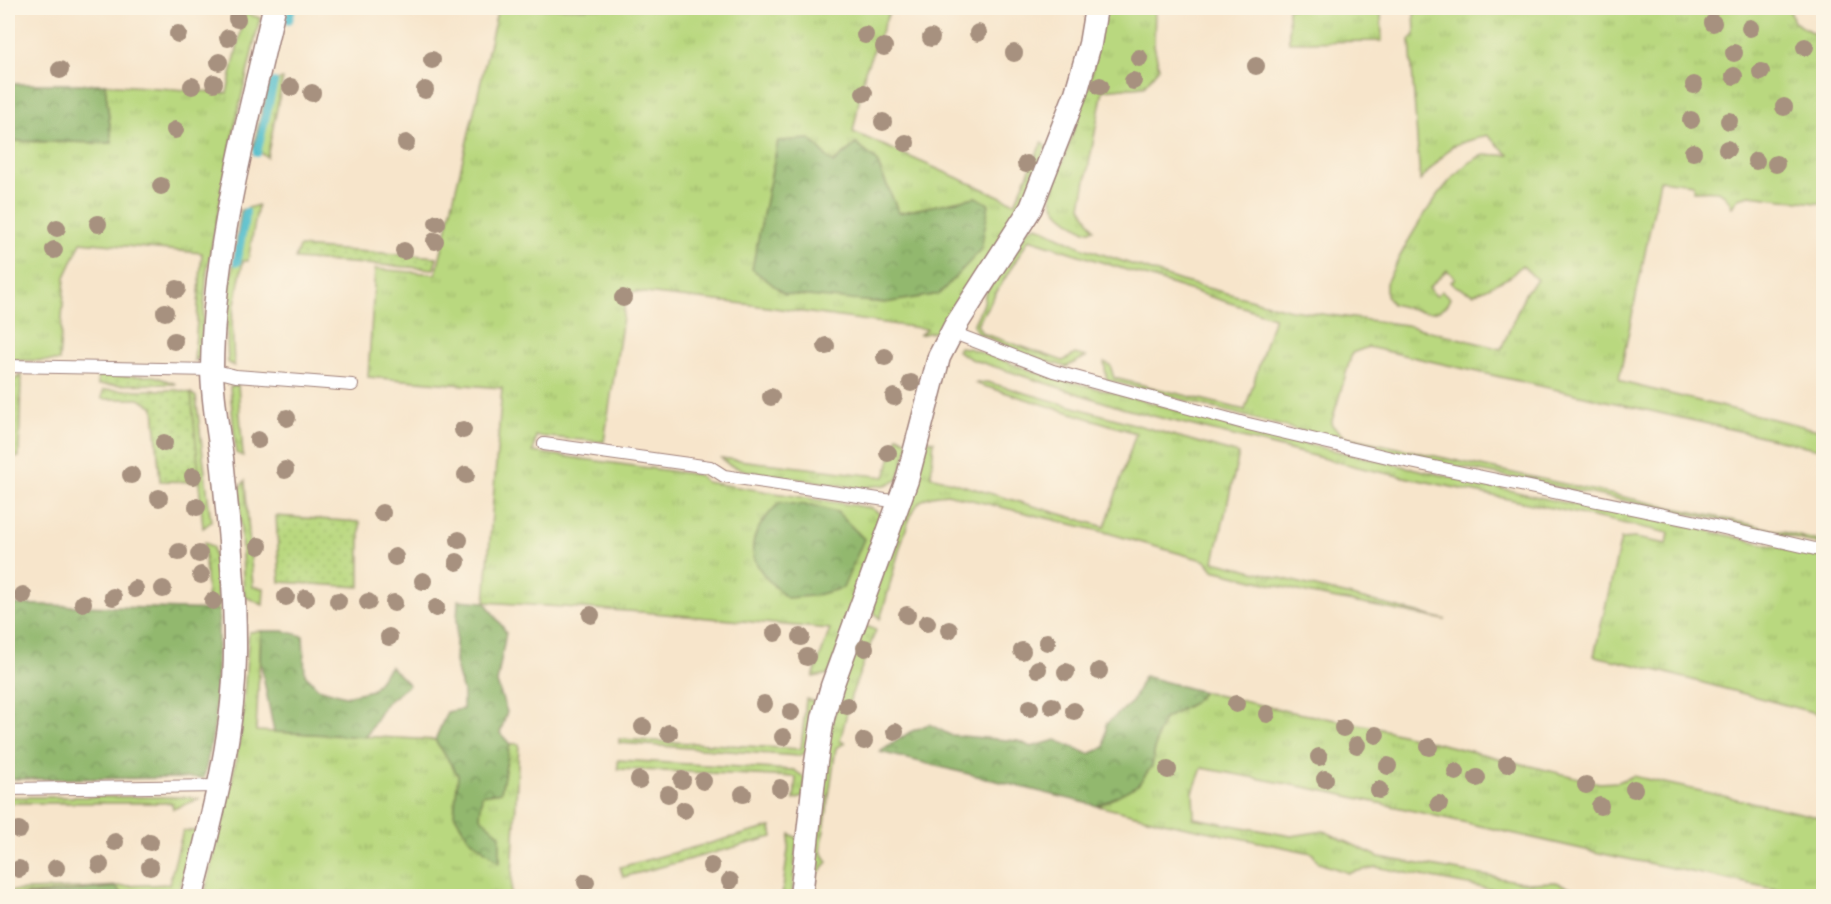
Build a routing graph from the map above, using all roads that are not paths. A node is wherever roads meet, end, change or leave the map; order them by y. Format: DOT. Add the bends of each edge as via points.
graph roads {
  1 [pos="274,8"];
  2 [pos="1096,8"];
  3 [pos="951,332"];
  4 [pos="8,366"];
  5 [pos="212,370"];
  6 [pos="352,385"];
  7 [pos="544,444"];
  8 [pos="899,502"];
  9 [pos="1824,550"];
  10 [pos="219,786"];
  11 [pos="8,789"];
  12 [pos="192,897"];
  13 [pos="801,897"];
  1 -- 5 [label="street" via="222,250 214,309"];
  2 -- 3 [label="street" via="1076,93 1031,208"];
  3 -- 8 [label="street" via="939,357"];
  3 -- 9 [label="lane" via="1053,371 1244,423"];
  4 -- 5 [label="lane"];
  5 -- 6 [label="lane" via="236,376"];
  5 -- 10 [label="street" via="235,645"];
  7 -- 8 [label="lane" via="710,467 724,476"];
  8 -- 13 [label="street" via="824,718"];
  10 -- 11 [label="lane"];
  10 -- 12 [label="street"];
}
